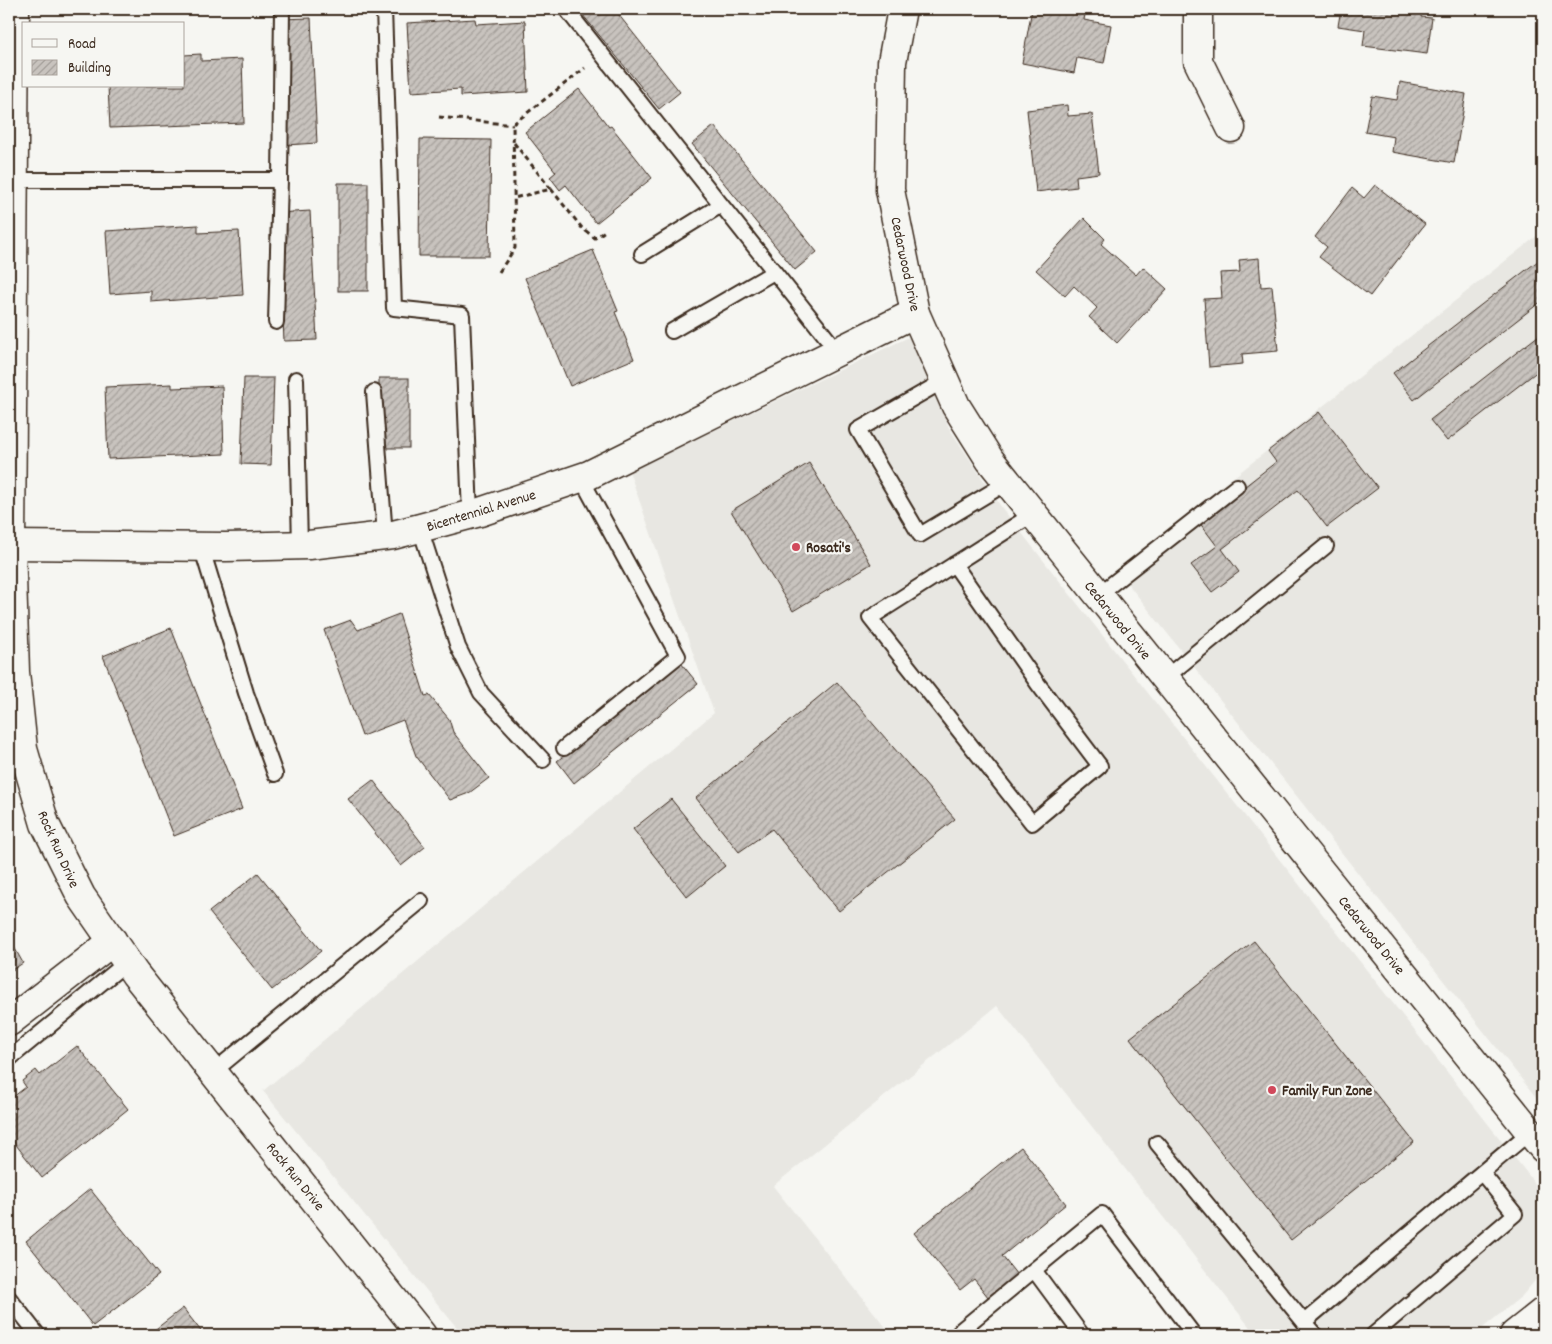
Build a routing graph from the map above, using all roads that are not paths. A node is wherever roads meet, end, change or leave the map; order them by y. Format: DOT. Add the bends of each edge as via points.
graph roads {
  1 [pos="15,9"];
  2 [pos="282,9"];
  3 [pos="384,9"];
  4 [pos="566,9"];
  5 [pos="902,9"];
  6 [pos="1198,9"];
  7 [pos="12,82"];
  8 [pos="1231,128"];
  9 [pos="14,180"];
  10 [pos="280,180"];
  11 [pos="721,205"];
  12 [pos="642,254"];
  13 [pos="774,272"];
  14 [pos="915,313"];
  15 [pos="276,322"];
  16 [pos="672,331"];
  17 [pos="838,352"];
  18 [pos="296,379"];
  19 [pos="945,380"];
  20 [pos="374,392"];
  21 [pos="581,478"];
  22 [pos="1008,482"];
  23 [pos="1237,486"];
  24 [pos="470,514"];
  25 [pos="1033,514"];
  26 [pos="420,528"];
  27 [pos="385,536"];
  28 [pos="10,545"];
  29 [pos="300,545"];
  30 [pos="201,546"];
  31 [pos="1326,546"];
  32 [pos="954,564"];
  33 [pos="1098,595"];
  34 [pos="1166,678"];
  35 [pos="564,748"];
  36 [pos="543,760"];
  37 [pos="275,774"];
  38 [pos="421,901"];
  39 [pos="120,952"];
  40 [pos="9,1022"];
  41 [pos="9,1059"];
  42 [pos="213,1072"];
  43 [pos="1537,1140"];
  44 [pos="1157,1143"];
  45 [pos="1482,1173"];
  46 [pos="1034,1270"];
  47 [pos="9,1298"];
  48 [pos="1543,1312"];
  49 [pos="1304,1322"];
  50 [pos="38,1335"];
  51 [pos="422,1335"];
  52 [pos="966,1335"];
  53 [pos="1082,1335"];
  54 [pos="1194,1335"];
  55 [pos="1315,1335"];
  56 [pos="1373,1335"];
  57 [pos="1514,1335"];
  1 -- 7 [label="street, Rock Run Drive"];
  2 -- 10 [label="lane"];
  3 -- 24 [label="lane" via="394,308 462,315"];
  4 -- 11 [label="lane"];
  5 -- 14 [label="street, Cedarwood Drive" via="892,62 890,190"];
  6 -- 8 [label="street" via="1198,61"];
  7 -- 9 [label="street, Rock Run Drive"];
  9 -- 10 [label="lane"];
  9 -- 28 [label="street, Rock Run Drive"];
  10 -- 15 [label="lane"];
  11 -- 12 [label="lane"];
  11 -- 13 [label="lane"];
  13 -- 16 [label="lane"];
  13 -- 17 [label="lane"];
  14 -- 17 [label="street, Bicentennial Avenue"];
  14 -- 19 [label="street, Cedarwood Drive"];
  17 -- 21 [label="street, Bicentennial Avenue"];
  18 -- 29 [label="lane"];
  19 -- 22 [label="street, Cedarwood Drive" via="956,406"];
  19 -- 22 [label="lane" via="858,430 920,535"];
  20 -- 27 [label="lane"];
  21 -- 24 [label="street, Bicentennial Avenue"];
  21 -- 35 [label="lane" via="678,656"];
  22 -- 25 [label="street, Cedarwood Drive"];
  23 -- 33 [label="lane"];
  24 -- 26 [label="street, Bicentennial Avenue"];
  25 -- 32 [label="lane"];
  25 -- 33 [label="street, Cedarwood Drive"];
  26 -- 27 [label="street, Bicentennial Avenue"];
  26 -- 36 [label="lane" via="458,647 481,693"];
  27 -- 29 [label="street, Bicentennial Avenue"];
  28 -- 30 [label="street, Bicentennial Avenue"];
  28 -- 39 [label="street, Rock Run Drive" via="15,672 23,749 45,824 81,896"];
  29 -- 30 [label="street, Bicentennial Avenue"];
  30 -- 37 [label="lane" via="246,693"];
  31 -- 34 [label="lane"];
  32 -- 32 [label="lane" via="870,618 1032,823 1100,766"];
  33 -- 34 [label="street, Cedarwood Drive"];
  34 -- 43 [label="street, Cedarwood Drive"];
  38 -- 42 [label="lane"];
  39 -- 40 [label="street"];
  39 -- 41 [label="lane"];
  39 -- 42 [label="street, Rock Run Drive"];
  42 -- 51 [label="street, Rock Run Drive"];
  43 -- 45 [label="lane"];
  44 -- 49 [label="lane"];
  45 -- 49 [label="lane"];
  45 -- 56 [label="lane" via="1515,1214"];
  46 -- 52 [label="lane" via="961,1330"];
  46 -- 53 [label="lane"];
  46 -- 54 [label="lane" via="1102,1214"];
  47 -- 50 [label="lane"];
  48 -- 57 [label="street"];
  49 -- 55 [label="lane"];
}
